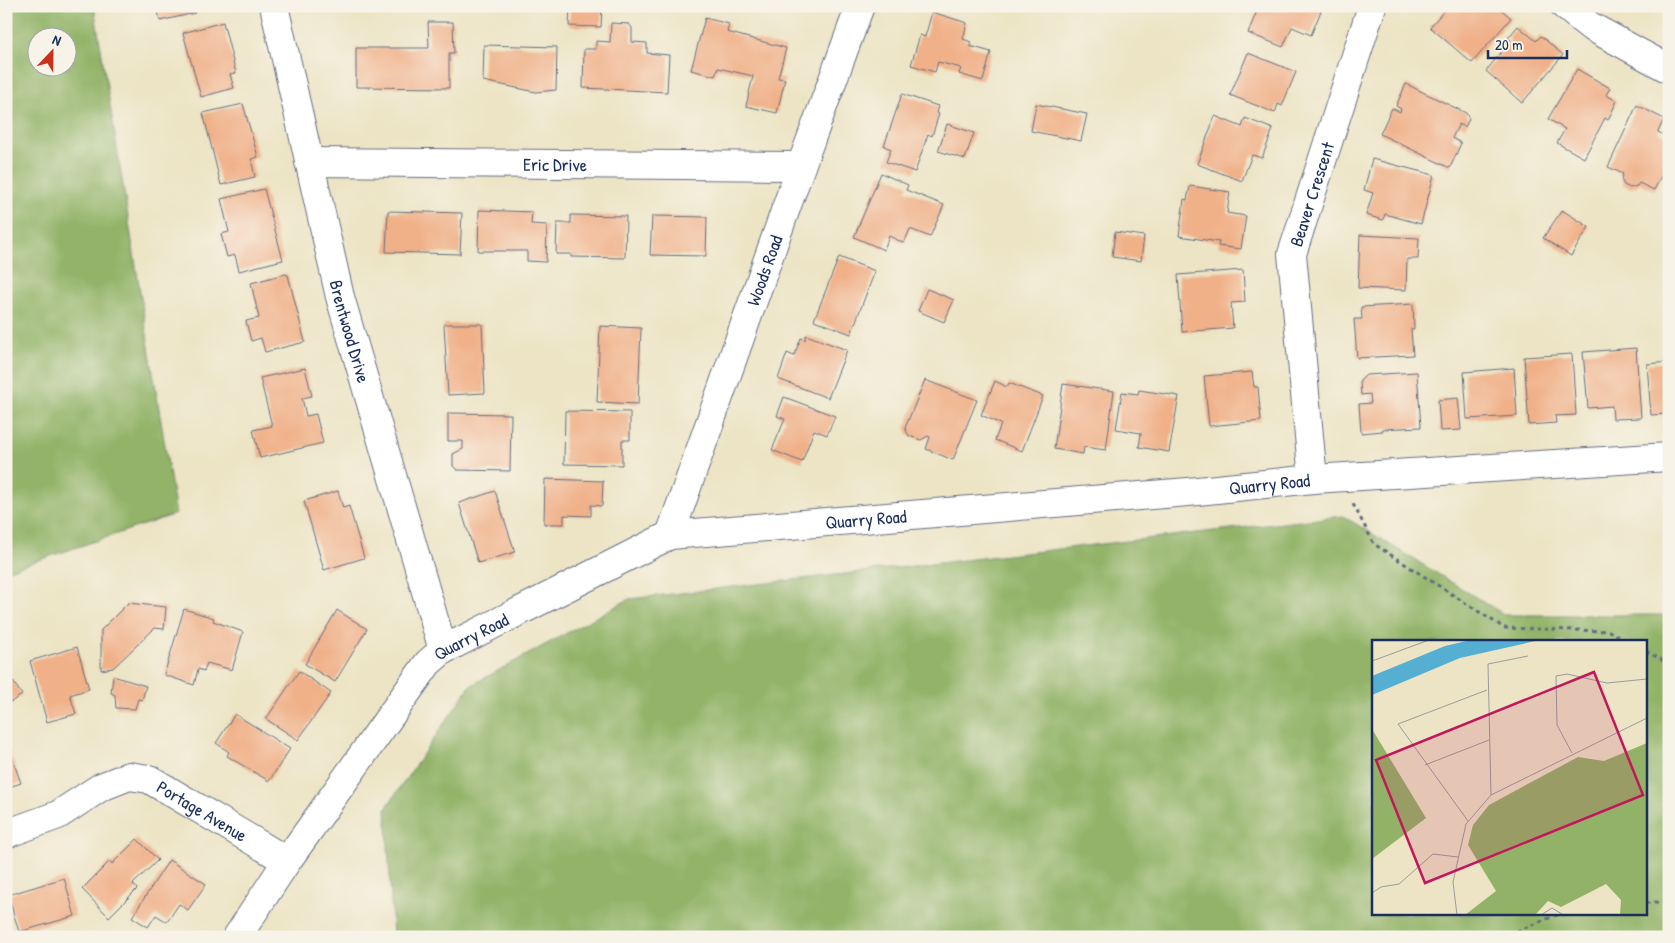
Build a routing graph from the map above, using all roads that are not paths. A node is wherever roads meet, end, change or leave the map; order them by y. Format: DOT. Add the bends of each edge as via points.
graph roads {
  1 [pos="274,6"];
  2 [pos="860,6"];
  3 [pos="1372,6"];
  4 [pos="1565,6"];
  5 [pos="1669,69"];
  6 [pos="309,162"];
  7 [pos="801,166"];
  8 [pos="1669,457"];
  9 [pos="1326,478"];
  10 [pos="670,535"];
  11 [pos="443,650"];
  12 [pos="6,834"];
  13 [pos="287,861"];
  14 [pos="237,937"];
  1 -- 6 [label="street, Brentwood Drive"];
  2 -- 7 [label="street, Woods Road"];
  3 -- 9 [label="street, Beaver Crescent" via="1292,254"];
  4 -- 5 [label="street" via="1590,26"];
  6 -- 7 [label="street, Eric Drive"];
  6 -- 11 [label="street, Brentwood Drive" via="340,297"];
  7 -- 10 [label="street, Woods Road"];
  8 -- 9 [label="street, Quarry Road"];
  9 -- 10 [label="street, Quarry Road"];
  10 -- 11 [label="street, Quarry Road"];
  11 -- 13 [label="street, Quarry Road" via="428,663"];
  12 -- 13 [label="street, Portage Avenue" via="58,815 101,786 130,776 149,779"];
  13 -- 14 [label="street, Quarry Road"];
}
